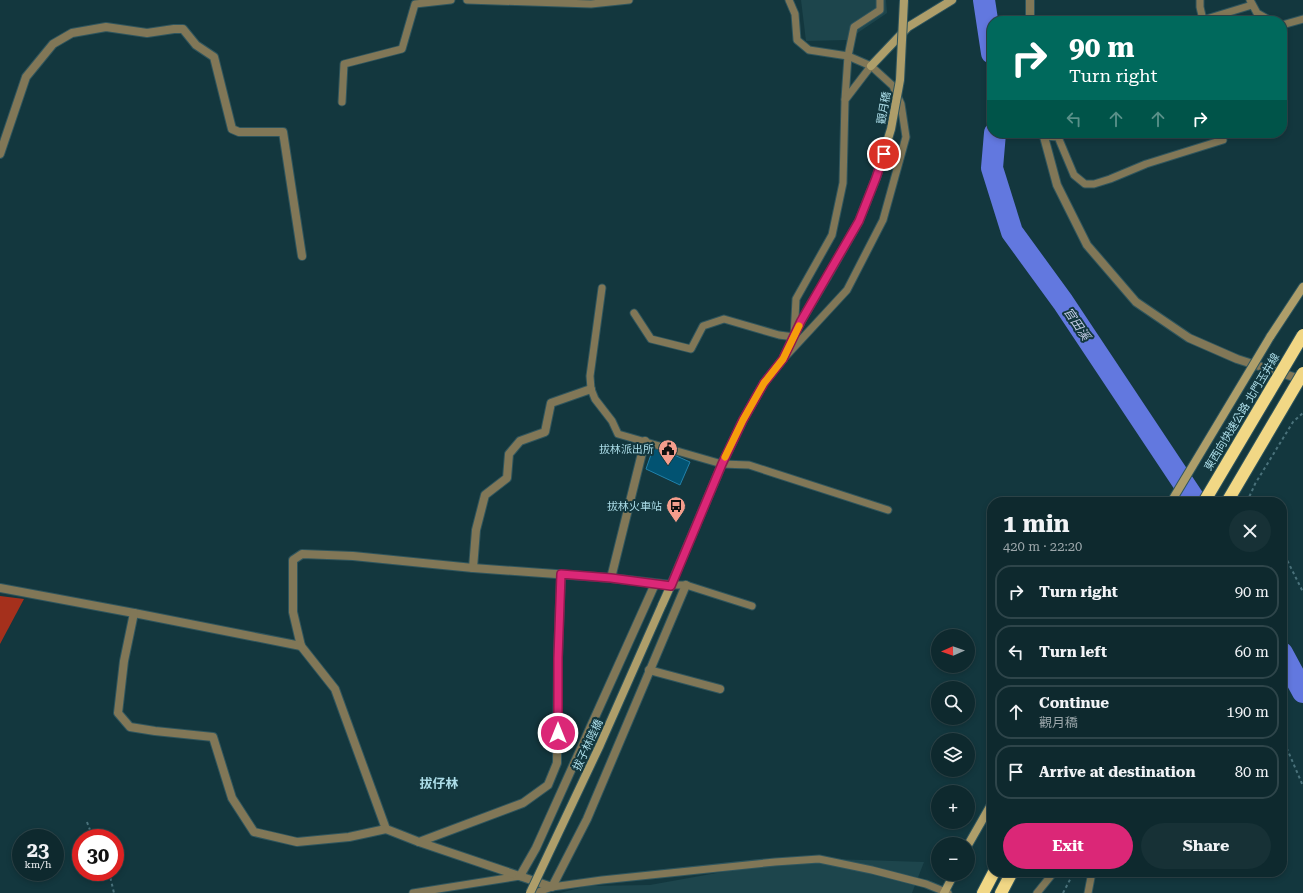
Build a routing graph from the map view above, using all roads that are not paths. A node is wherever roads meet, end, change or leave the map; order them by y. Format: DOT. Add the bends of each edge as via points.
graph roads {
  1 [pos="451,0"];
  2 [pos="467,0"];
  3 [pos="629,0"];
  4 [pos="790,0"];
  5 [pos="880,0"];
  6 [pos="904,0"];
  7 [pos="952,0"];
  8 [pos="1030,0"];
  9 [pos="1200,0"];
  10 [pos="1251,2"];
  11 [pos="1030,16"];
  12 [pos="1202,16"];
  13 [pos="1214,16"];
  14 [pos="1262,16"];
  15 [pos="1303,20"];
  16 [pos="1287,24"];
  17 [pos="848,56"];
  18 [pos="871,66"];
  19 [pos="845,100"];
  20 [pos="342,102"];
  21 [pos="1045,138"];
  22 [pos="1058,138"];
  23 [pos="1222,140"];
  24 [pos="0,154"];
  25 [pos="302,256"];
  26 [pos="1303,287"];
  27 [pos="602,288"];
  28 [pos="634,313"];
  29 [pos="1303,335"];
  30 [pos="794,337"];
  31 [pos="783,359"];
  32 [pos="1303,373"];
  33 [pos="1303,380"];
  34 [pos="591,389"];
  35 [pos="645,441"];
  36 [pos="722,464"];
  37 [pos="1174,497"];
  38 [pos="1207,497"];
  39 [pos="1230,497"];
  40 [pos="888,510"];
  41 [pos="473,568"];
  42 [pos="561,574"];
  43 [pos="611,578"];
  44 [pos="655,584"];
  45 [pos="686,585"];
  46 [pos="671,586"];
  47 [pos="0,588"];
  48 [pos="752,606"];
  49 [pos="134,613"];
  50 [pos="301,646"];
  51 [pos="649,670"];
  52 [pos="720,689"];
  53 [pos="987,811"];
  54 [pos="386,829"];
  55 [pos="972,837"];
  56 [pos="419,842"];
  57 [pos="520,876"];
  58 [pos="991,877"];
  59 [pos="1009,877"];
  60 [pos="1050,877"];
  61 [pos="1091,877"];
  62 [pos="951,881"];
  63 [pos="552,887"];
  64 [pos="946,892"];
  65 [pos="413,893"];
  66 [pos="530,893"];
  67 [pos="535,893"];
  68 [pos="982,893"];
  69 [pos="1001,893"];
  70 [pos="1037,893"];
  71 [pos="1088,893"];
  1 -- 20 [label="lane" via="415,4 402,49 344,64"];
  2 -- 3 [label="lane" via="590,4"];
  4 -- 17 [label="lane" via="795,14 797,40 809,50"];
  5 -- 17 [label="lane" via="880,10 854,27"];
  6 -- 30 [label="main road, 觀月穚, bridge" via="900,80 891,129 876,178 859,221"];
  7 -- 18 [label="main road" via="908,27"];
  8 -- 11 [label="street"];
  9 -- 12 [label="lane"];
  10 -- 13 [label="lane"];
  10 -- 14 [label="lane" via="1257,13"];
  15 -- 16 [label="lane"];
  17 -- 18 [label="lane"];
  17 -- 19 [label="lane"];
  18 -- 19 [label="lane"];
  18 -- 31 [label="lane" via="893,86 901,104 906,137 882,220 847,290"];
  19 -- 30 [label="lane" via="843,183 832,235 796,299"];
  21 -- 33 [label="street" via="1057,186 1087,245 1136,302 1189,338 1237,359"];
  22 -- 23 [label="lane" via="1074,174 1085,184 1110,179 1146,164"];
  24 -- 25 [label="street" via="26,77 53,44 72,34 106,27 147,33 183,29 196,45 214,57 232,129 239,132 283,132"];
  26 -- 37 [label="main road, bridge"];
  27 -- 34 [label="lane" via="590,376"];
  28 -- 30 [label="lane" via="651,338 691,349 703,326 724,319"];
  29 -- 38 [label="highway, 東西向快速公路 北門玉井線, bridge"];
  30 -- 31 [label="main road, 觀月穚"];
  31 -- 36 [label="main road, 觀月穚" via="764,383"];
  32 -- 39 [label="highway, bridge"];
  34 -- 35 [label="lane" via="594,399 618,434"];
  34 -- 41 [label="street" via="551,403 545,432 520,441 509,454 507,478 485,495 476,530"];
  35 -- 36 [label="lane"];
  35 -- 43 [label="street"];
  36 -- 40 [label="lane" via="749,465"];
  36 -- 46 [label="main road, 拔子林陸橋"];
  41 -- 42 [label="street"];
  41 -- 50 [label="street" via="302,554 292,560 293,612"];
  42 -- 43 [label="street"];
  42 -- 56 [label="street" via="557,763 548,784 523,803"];
  43 -- 44 [label="street"];
  44 -- 46 [label="street"];
  44 -- 57 [label="street" via="536,848"];
  45 -- 46 [label="lane"];
  45 -- 48 [label="lane"];
  45 -- 51 [label="street"];
  46 -- 66 [label="main road, 拔子林陸橋, bridge"];
  47 -- 49 [label="street"];
  49 -- 50 [label="street"];
  49 -- 54 [label="street" via="124,661 118,713 130,727 212,737 232,798 254,832 297,842 349,837"];
  50 -- 54 [label="street" via="335,689"];
  51 -- 52 [label="street"];
  51 -- 63 [label="street" via="587,819"];
  53 -- 55 [label="main road"];
  54 -- 56 [label="street"];
  56 -- 57 [label="street"];
  57 -- 63 [label="street"];
  57 -- 65 [label="lane"];
  58 -- 68 [label="highway"];
  59 -- 69 [label="highway"];
  60 -- 70 [label="lane"];
  61 -- 71 [label="lane"];
  62 -- 64 [label="main road"];
  63 -- 64 [label="lane" via="819,859 872,870"];
  63 -- 67 [label="lane"];
}
